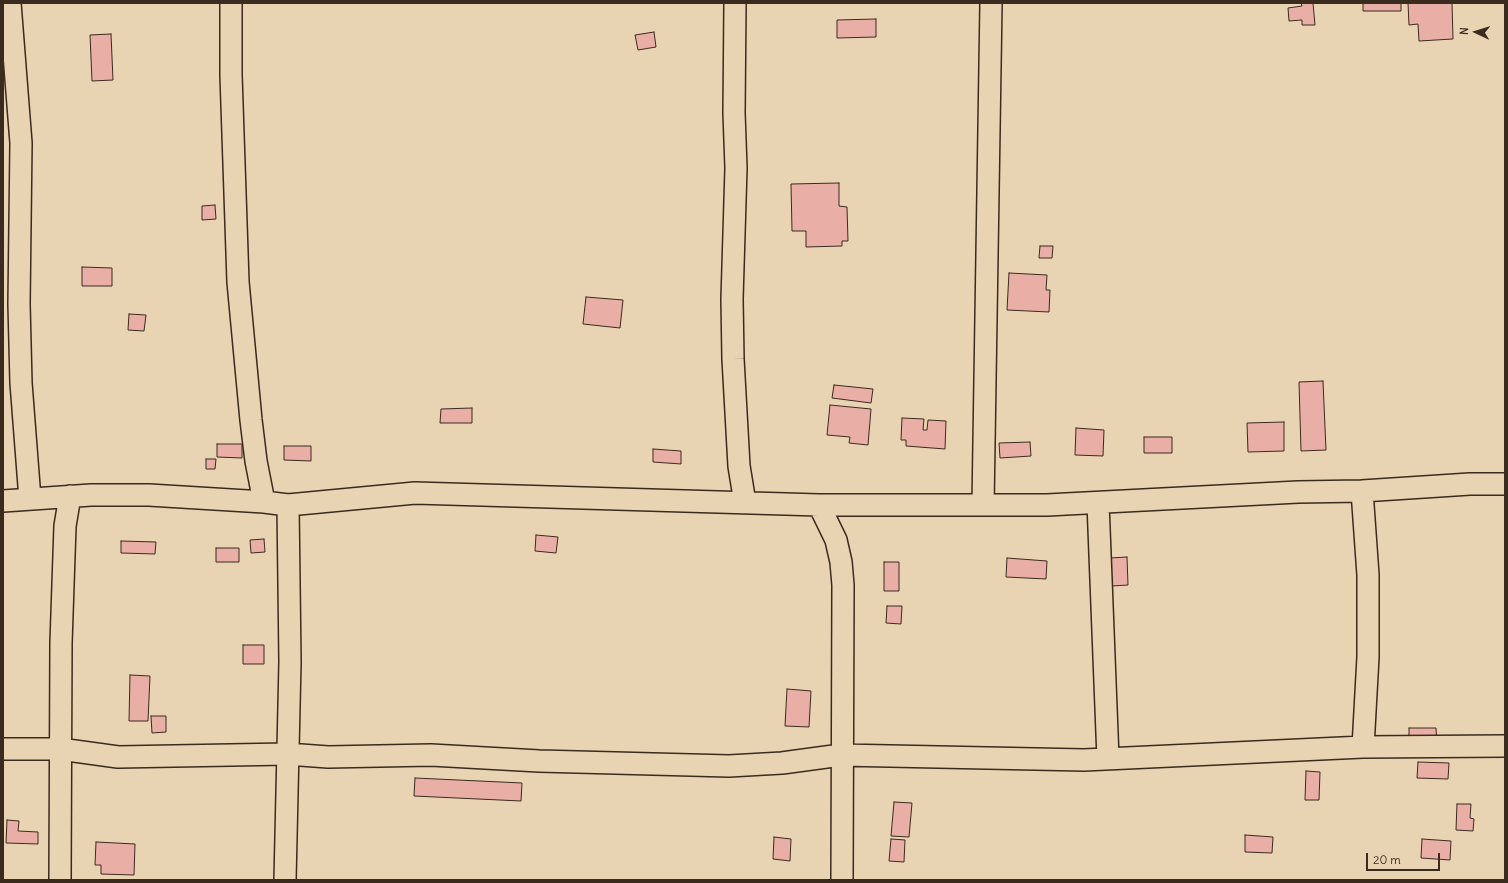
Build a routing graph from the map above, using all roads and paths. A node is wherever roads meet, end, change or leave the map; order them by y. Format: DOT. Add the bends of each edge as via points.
graph roads {
  1 [pos="10,3"];
  2 [pos="231,3"];
  3 [pos="734,3"];
  4 [pos="991,3"];
  5 [pos="1505,484"];
  6 [pos="1362,491"];
  7 [pos="70,496"];
  8 [pos="30,499"];
  9 [pos="3,501"];
  10 [pos="264,502"];
  11 [pos="745,503"];
  12 [pos="1098,504"];
  13 [pos="288,505"];
  14 [pos="819,505"];
  15 [pos="983,505"];
  16 [pos="1505,746"];
  17 [pos="1363,747"];
  18 [pos="3,749"];
  19 [pos="60,749"];
  20 [pos="287,754"];
  21 [pos="841,755"];
  22 [pos="1108,759"];
  23 [pos="60,880"];
  24 [pos="285,880"];
  25 [pos="842,880"];
  1 -- 8 [label="street" via="21,143 19,320"];
  2 -- 10 [label="street" via="238,282 251,427"];
  3 -- 11 [label="street" via="736,168 733,351 739,466"];
  4 -- 15 [label="street"];
  5 -- 6 [label="street"];
  6 -- 12 [label="street" via="1298,492"];
  6 -- 17 [label="street" via="1368,575 1368,657"];
  7 -- 8 [label="street"];
  7 -- 10 [label="street" via="149,495"];
  7 -- 19 [label="street" via="63,556"];
  8 -- 9 [label="street"];
  10 -- 13 [label="street"];
  11 -- 13 [label="street" via="415,493"];
  11 -- 14 [label="street"];
  12 -- 15 [label="street"];
  12 -- 22 [label="street"];
  13 -- 20 [label="street" via="290,662"];
  14 -- 15 [label="street"];
  14 -- 21 [label="street" via="836,540 841,562 844,664"];
  16 -- 17 [label="street"];
  17 -- 22 [label="street"];
  18 -- 19 [label="street"];
  19 -- 20 [label="street" via="118,757"];
  19 -- 23 [label="street"];
  20 -- 21 [label="street" via="729,766 782,763"];
  20 -- 24 [label="street"];
  21 -- 22 [label="street"];
  21 -- 25 [label="street"];
}
